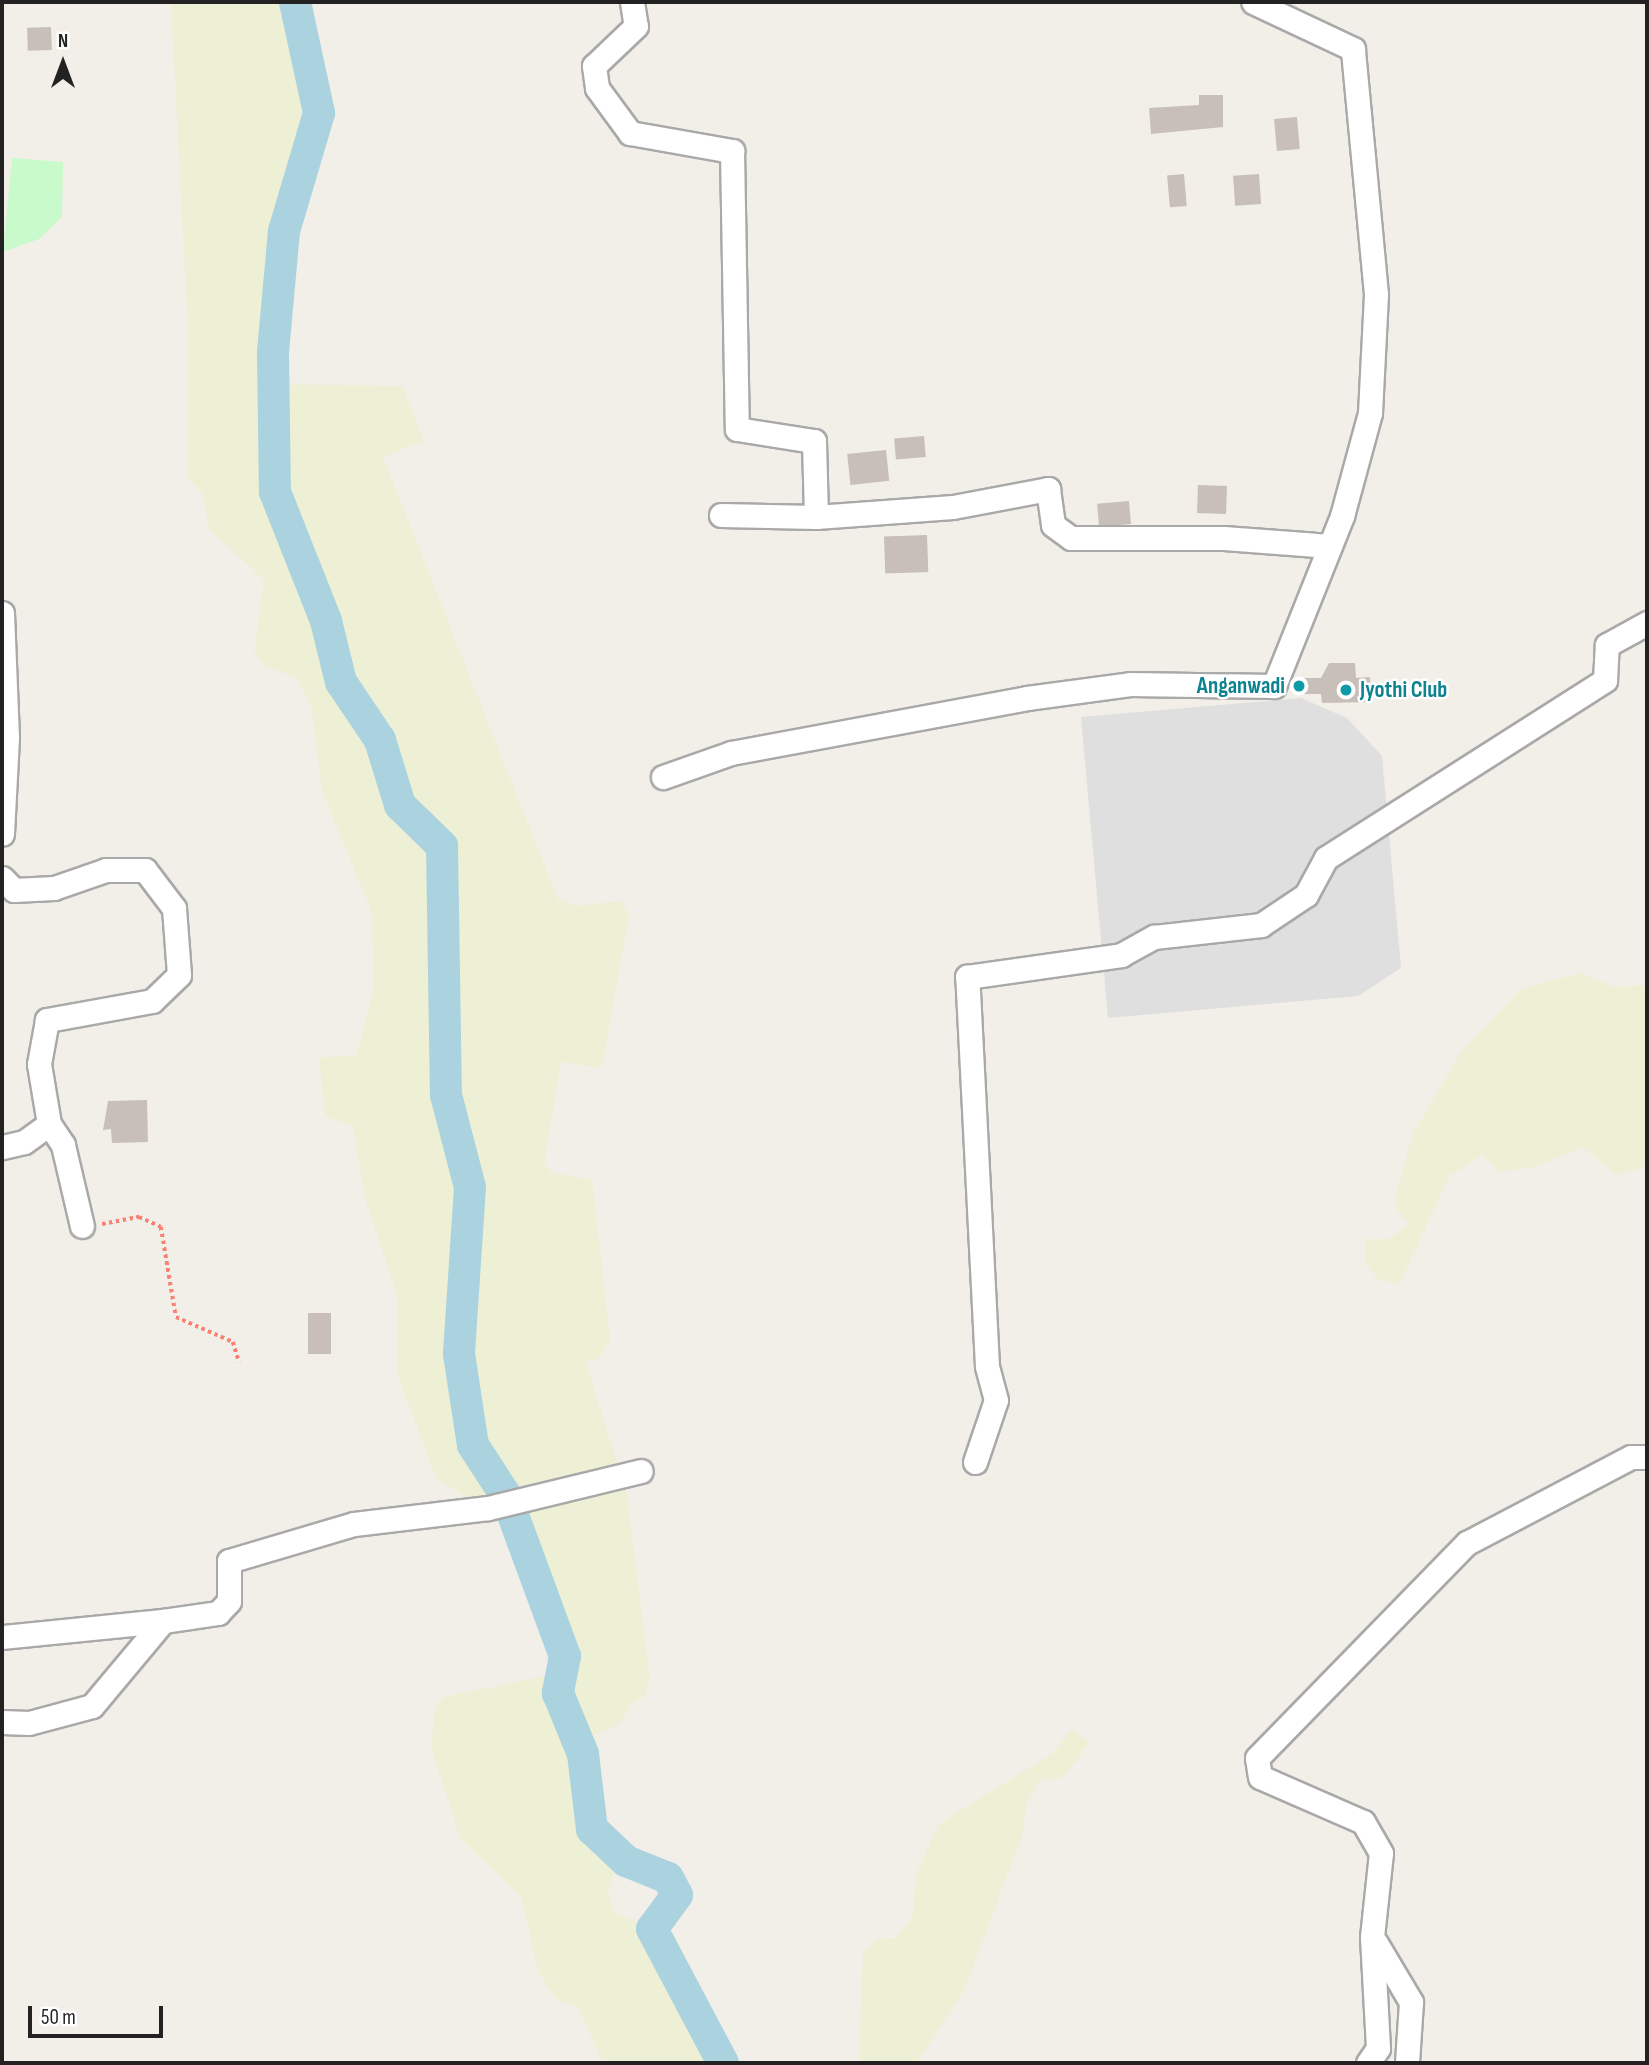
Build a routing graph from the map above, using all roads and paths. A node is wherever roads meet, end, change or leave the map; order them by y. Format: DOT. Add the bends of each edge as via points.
graph roads {
  1 [pos="632,2"];
  2 [pos="1253,2"];
  3 [pos="721,515"];
  4 [pos="816,517"];
  5 [pos="1330,545"];
  6 [pos="2,613"];
  7 [pos="1647,623"];
  8 [pos="663,777"];
  9 [pos="2,834"];
  10 [pos="2,878"];
  11 [pos="49,1124"];
  12 [pos="2,1147"];
  13 [pos="82,1226"];
  14 [pos="239,1362"];
  15 [pos="1647,1457"];
  16 [pos="975,1462"];
  17 [pos="640,1471"];
  18 [pos="163,1621"];
  19 [pos="2,1637"];
  20 [pos="2,1721"];
  21 [pos="1372,1937"];
  22 [pos="1368,2063"];
  23 [pos="1407,2063"];
  1 -- 4 [label="street" via="636,26 594,66 597,88 630,133 732,151 737,429 814,441"];
  2 -- 5 [label="street" via="1353,49 1376,294 1370,413"];
  3 -- 4 [label="street"];
  4 -- 5 [label="street" via="953,507 1048,489 1053,525 1071,538 1224,537"];
  5 -- 8 [label="street" via="1275,686 1130,684 1027,698 744,751"];
  6 -- 9 [label="street" via="8,738"];
  7 -- 16 [label="street" via="1607,645 1605,680 1326,858 1306,895 1261,925 1154,937 1121,956 967,977 987,1366 996,1400"];
  10 -- 11 [label="street" via="15,890 54,888 106,870 145,870 174,908 179,975 152,1001 47,1020 38,1064"];
  11 -- 12 [label="street" via="24,1142"];
  11 -- 13 [label="street" via="63,1145"];
  13 -- 14 [label="path" via="139,1217 161,1227 176,1317 233,1342"];
  15 -- 21 [label="street" via="1631,1457 1467,1543 1257,1758 1259,1777 1363,1822 1381,1853"];
  17 -- 18 [label="street" via="488,1508 354,1524 229,1561 229,1601 218,1614"];
  18 -- 19 [label="street"];
  18 -- 20 [label="street" via="92,1706 29,1723"];
  21 -- 22 [label="street" via="1378,2048"];
  21 -- 23 [label="street" via="1411,2002"];
}
